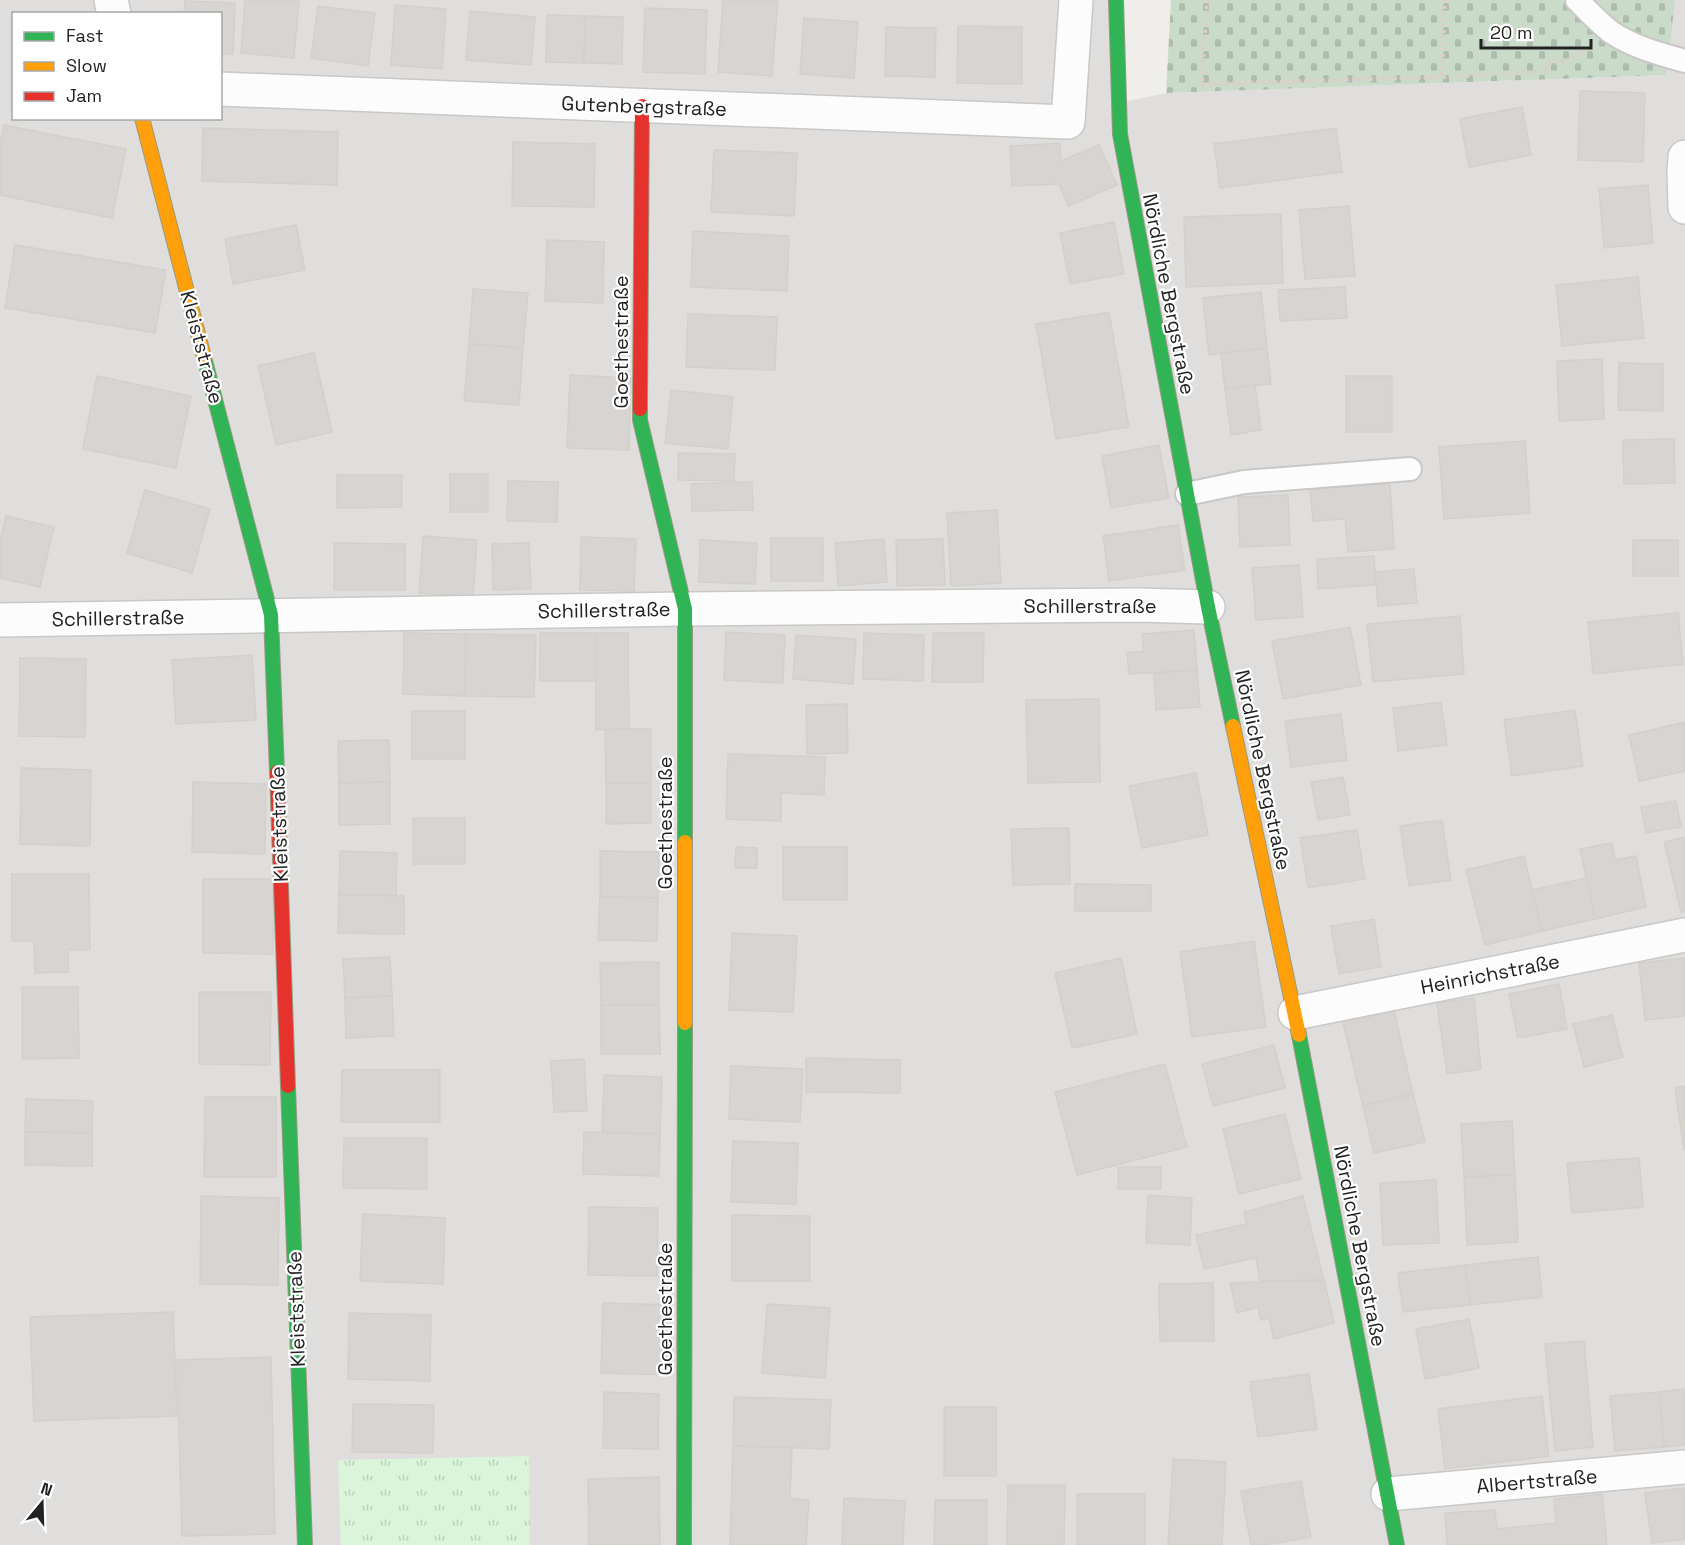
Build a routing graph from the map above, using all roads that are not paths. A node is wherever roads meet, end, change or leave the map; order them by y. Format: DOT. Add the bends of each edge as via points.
graph roads {
  1 [pos="1076,0"];
  2 [pos="1116,0"];
  3 [pos="1577,0"];
  4 [pos="1685,61"];
  5 [pos="222,89"];
  6 [pos="642,105"];
  7 [pos="143,120"];
  8 [pos="1685,157"];
  9 [pos="1685,207"];
  10 [pos="1410,469"];
  11 [pos="1187,494"];
  12 [pos="1208,607"];
  13 [pos="685,609"];
  14 [pos="271,615"];
  15 [pos="0,620"];
  16 [pos="1685,935"];
  17 [pos="1295,1013"];
  18 [pos="1685,1467"];
  19 [pos="1388,1494"];
  20 [pos="305,1545"];
  21 [pos="684,1545"];
  22 [pos="1397,1545"];
  1 -- 6 [label="street, Gutenbergstraße" via="1068,122"];
  2 -- 11 [label="street, Nördliche Bergstraße" via="1120,134"];
  3 -- 4 [label="lane" via="1612,32 1634,44"];
  5 -- 6 [label="street, Gutenbergstraße"];
  6 -- 13 [label="street, Goethestraße" via="640,420"];
  7 -- 14 [label="street, Kleiststraße"];
  8 -- 9 [label="street"];
  10 -- 11 [label="lane" via="1244,482"];
  11 -- 12 [label="street, Nördliche Bergstraße"];
  12 -- 13 [label="street, Schillerstraße"];
  12 -- 17 [label="street, Nördliche Bergstraße"];
  13 -- 14 [label="street, Schillerstraße"];
  13 -- 21 [label="street, Goethestraße"];
  14 -- 15 [label="street, Schillerstraße"];
  14 -- 20 [label="street, Kleiststraße"];
  16 -- 17 [label="street, Heinrichstraße"];
  17 -- 19 [label="street, Nördliche Bergstraße"];
  18 -- 19 [label="street, Albertstraße"];
  19 -- 22 [label="street, Nördliche Bergstraße"];
}
